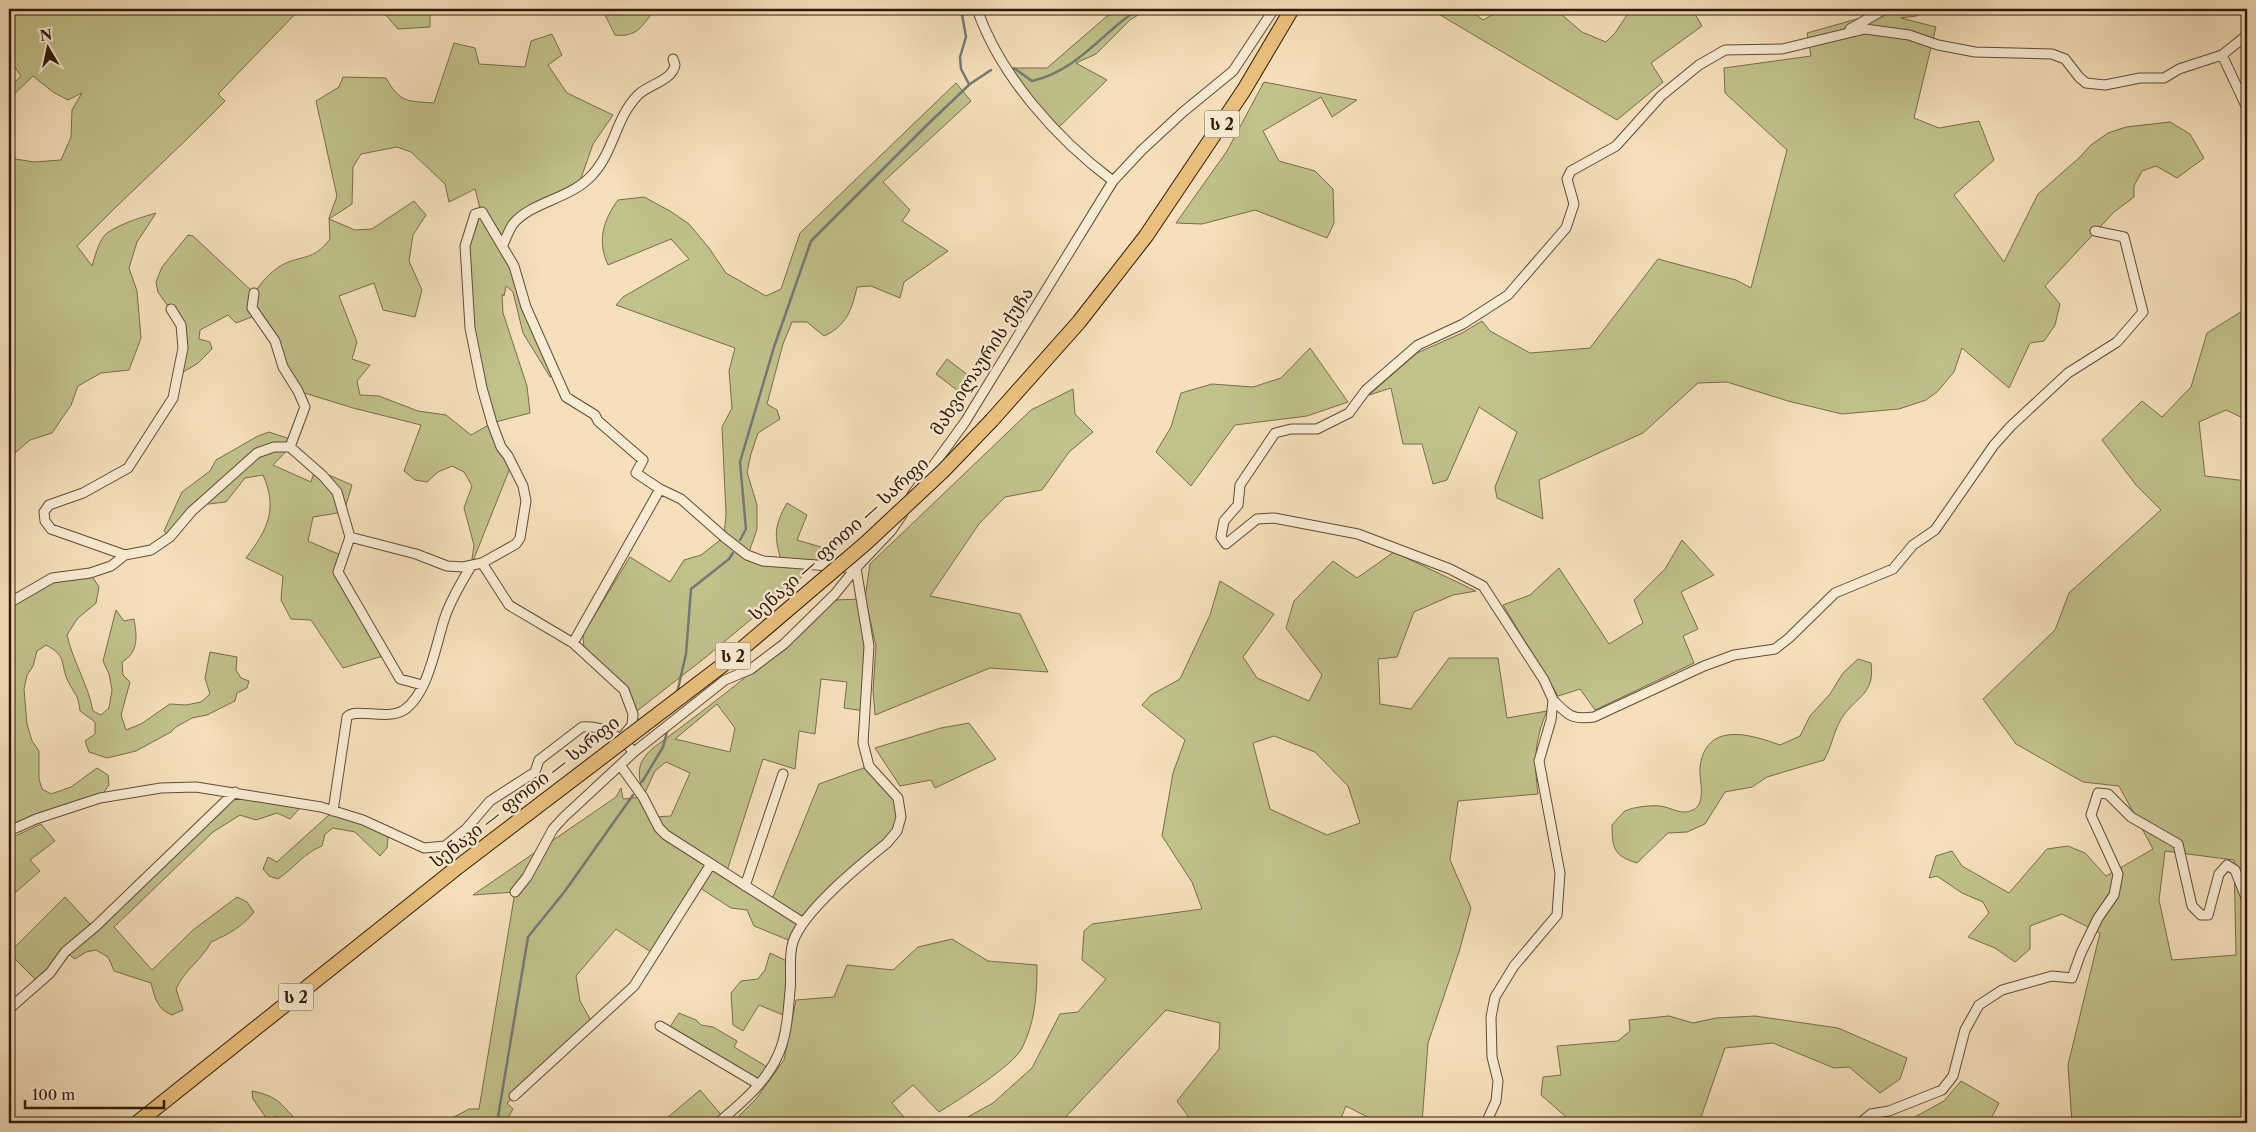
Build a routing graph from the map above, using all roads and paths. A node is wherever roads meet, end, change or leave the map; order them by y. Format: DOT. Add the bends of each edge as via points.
graph roads {
  1 [pos="977,9"];
  2 [pos="1274,9"];
  3 [pos="1292,9"];
  4 [pos="1886,9"];
  5 [pos="1841,35"];
  6 [pos="2247,35"];
  7 [pos="2222,55"];
  8 [pos="674,59"];
  9 [pos="2247,108"];
  10 [pos="1113,181"];
  11 [pos="2095,231"];
  12 [pos="503,245"];
  13 [pos="254,294"];
  14 [pos="171,308"];
  15 [pos="290,447"];
  16 [pos="660,489"];
  17 [pos="350,537"];
  18 [pos="125,554"];
  19 [pos="482,563"];
  20 [pos="471,566"];
  21 [pos="856,568"];
  22 [pos="9,603"];
  23 [pos="573,644"];
  24 [pos="422,685"];
  25 [pos="1553,700"];
  26 [pos="621,738"];
  27 [pos="634,752"];
  28 [pos="620,765"];
  29 [pos="783,774"];
  30 [pos="235,792"];
  31 [pos="333,811"];
  32 [pos="9,831"];
  33 [pos="710,864"];
  34 [pos="745,886"];
  35 [pos="516,892"];
  36 [pos="2247,900"];
  37 [pos="802,922"];
  38 [pos="9,1009"];
  39 [pos="660,1026"];
  40 [pos="758,1084"];
  41 [pos="514,1096"];
  42 [pos="137,1123"];
  43 [pos="718,1123"];
  44 [pos="1486,1123"];
  45 [pos="1860,1123"];
  1 -- 10 [label="street" via="998,56 1027,96 1086,160"];
  2 -- 10 [label="street, მახვილაურის ქუჩა" via="1233,71 1183,112"];
  3 -- 42 [label="highway, სენაკი — ფოთი — სარფი / ს 2, bridge" via="1244,90 1146,236 1079,322 943,471 866,543 724,664 454,870"];
  4 -- 5 [label="street"];
  5 -- 7 [label="street" via="1865,29 1909,35 1975,52 2052,54 2065,59 2086,82 2105,85 2140,78 2164,78 2179,69"];
  5 -- 25 [label="street" via="1782,49 1725,50 1699,65 1661,96 1616,146 1571,171 1567,179 1574,204 1566,228 1508,295 1463,324 1418,345 1366,390 1349,413 1317,429 1275,433 1240,486 1238,505 1224,521 1221,537 1226,544 1257,519 1274,518 1358,534 1463,575 1483,586 1544,680"];
  6 -- 7 [label="street"];
  7 -- 9 [label="street"];
  8 -- 12 [label="street" via="670,75 645,89 631,103 593,174 573,190 523,216 514,224"];
  10 -- 21 [label="street, მახვილაურის ქუჩა" via="965,422 916,487 906,510 891,531"];
  11 -- 25 [label="street" via="2124,237 2143,312 2117,342 2068,373 2010,426 1935,530 1913,545 1893,569 1836,593 1774,648 1734,655 1704,666 1594,717 1580,719 1568,716"];
  12 -- 16 [label="street" via="514,266 526,308 566,397 595,415 643,460 636,473"];
  12 -- 19 [label="street" via="482,212 475,214 465,246 470,328 492,423 501,447 523,486 526,501 520,538 516,544"];
  13 -- 15 [label="street" via="252,308 274,341 283,367 305,407"];
  14 -- 18 [label="street" via="181,325 183,348 173,398 157,425 128,468 83,493 49,505 44,512 45,521 51,529"];
  15 -- 17 [label="street" via="337,492"];
  15 -- 18 [label="street" via="274,447 257,453 192,511 170,537 151,550"];
  16 -- 21 [label="street" via="681,499 747,555 763,560"];
  16 -- 23 [label="street"];
  17 -- 20 [label="street" via="416,554 447,566"];
  17 -- 24 [label="street" via="338,572 400,678"];
  18 -- 22 [label="street" via="111,566 90,573 52,578"];
  19 -- 20 [label="street"];
  19 -- 23 [label="street" via="509,606"];
  20 -- 24 [label="street" via="445,616 437,649"];
  21 -- 27 [label="street, მახვილაურის ქუჩა" via="835,594 784,644 751,669 725,680"];
  21 -- 37 [label="street" via="869,646 863,743 869,766 898,798 901,817 888,844"];
  23 -- 26 [label="street" via="624,690 633,714 632,725"];
  24 -- 31 [label="street" via="416,698 404,710 375,716 356,712 347,717"];
  25 -- 44 [label="street" via="1551,720 1539,761 1560,872 1557,915 1514,966 1495,997 1491,1017 1492,1057 1498,1081 1496,1101"];
  26 -- 27 [label="street"];
  26 -- 31 [label="street" via="602,728 582,727 538,760 535,772 490,801 466,829 445,846 424,848 363,820"];
  27 -- 28 [label="street, მახვილაურის ქუჩა"];
  28 -- 33 [label="street" via="643,797 659,828"];
  28 -- 35 [label="street, მახვილაურის ქუჩა" via="553,829"];
  29 -- 34 [label="street"];
  30 -- 31 [label="street"];
  30 -- 32 [label="street" via="196,787 127,792 66,808"];
  30 -- 38 [label="street"];
  33 -- 34 [label="street"];
  33 -- 41 [label="street" via="634,986"];
  34 -- 37 [label="street"];
  36 -- 45 [label="street" via="2235,870 2228,865 2219,874 2208,915 2201,915 2192,906 2178,844 2131,817 2108,794 2098,794 2091,815 2118,874 2114,895 2098,918 2072,978 2052,976 2010,988 1979,1005 1965,1030 1953,1076 1942,1090 1889,1111 1871,1114"];
  37 -- 40 [label="street" via="789,962 788,1017 778,1055"];
  39 -- 40 [label="street"];
  40 -- 43 [label="street" via="753,1093"];
}
